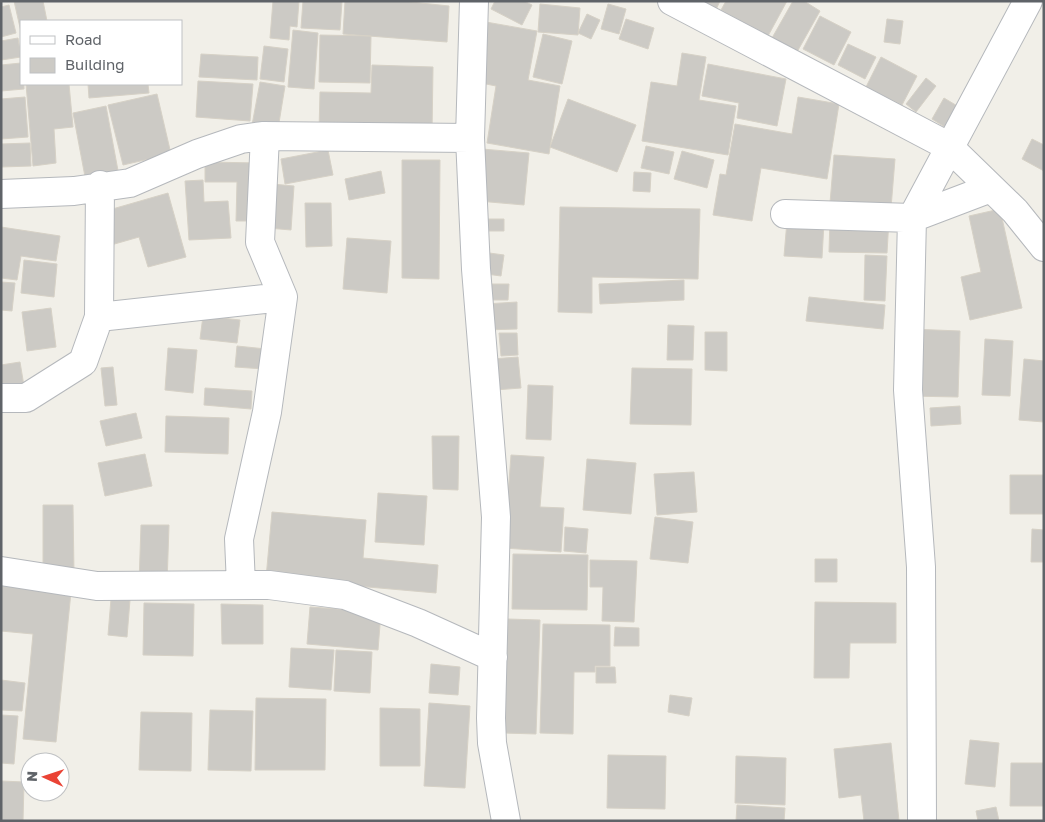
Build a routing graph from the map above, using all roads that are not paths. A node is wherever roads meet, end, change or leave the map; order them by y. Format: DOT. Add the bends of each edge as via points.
graph roads {
  1 [pos="474,1"];
  2 [pos="672,1"];
  3 [pos="1028,1"];
  4 [pos="265,136"];
  5 [pos="470,138"];
  6 [pos="948,146"];
  7 [pos="100,186"];
  8 [pos="991,188"];
  9 [pos="1,194"];
  10 [pos="1014,211"];
  11 [pos="785,214"];
  12 [pos="912,218"];
  13 [pos="1044,222"];
  14 [pos="1044,247"];
  15 [pos="283,298"];
  16 [pos="98,317"];
  17 [pos="1,398"];
  18 [pos="1,571"];
  19 [pos="241,585"];
  20 [pos="493,657"];
  21 [pos="506,821"];
  22 [pos="922,821"];
  1 -- 5 [label="street"];
  2 -- 6 [label="street"];
  3 -- 6 [label="street"];
  4 -- 5 [label="street"];
  4 -- 7 [label="street" via="232,142 130,183"];
  4 -- 15 [label="street" via="260,242"];
  5 -- 20 [label="street" via="476,269 496,517"];
  6 -- 8 [label="street"];
  6 -- 12 [label="street"];
  7 -- 9 [label="street" via="74,191"];
  7 -- 16 [label="street"];
  8 -- 10 [label="street"];
  8 -- 12 [label="street"];
  10 -- 13 [label="street"];
  10 -- 14 [label="street"];
  11 -- 12 [label="street"];
  12 -- 22 [label="street" via="908,390 921,567"];
  15 -- 16 [label="street"];
  15 -- 19 [label="street" via="267,412 239,539"];
  16 -- 17 [label="street" via="83,362 26,398"];
  18 -- 19 [label="street" via="97,586"];
  19 -- 20 [label="street" via="269,585 345,595"];
  20 -- 21 [label="street" via="492,743"];
}
